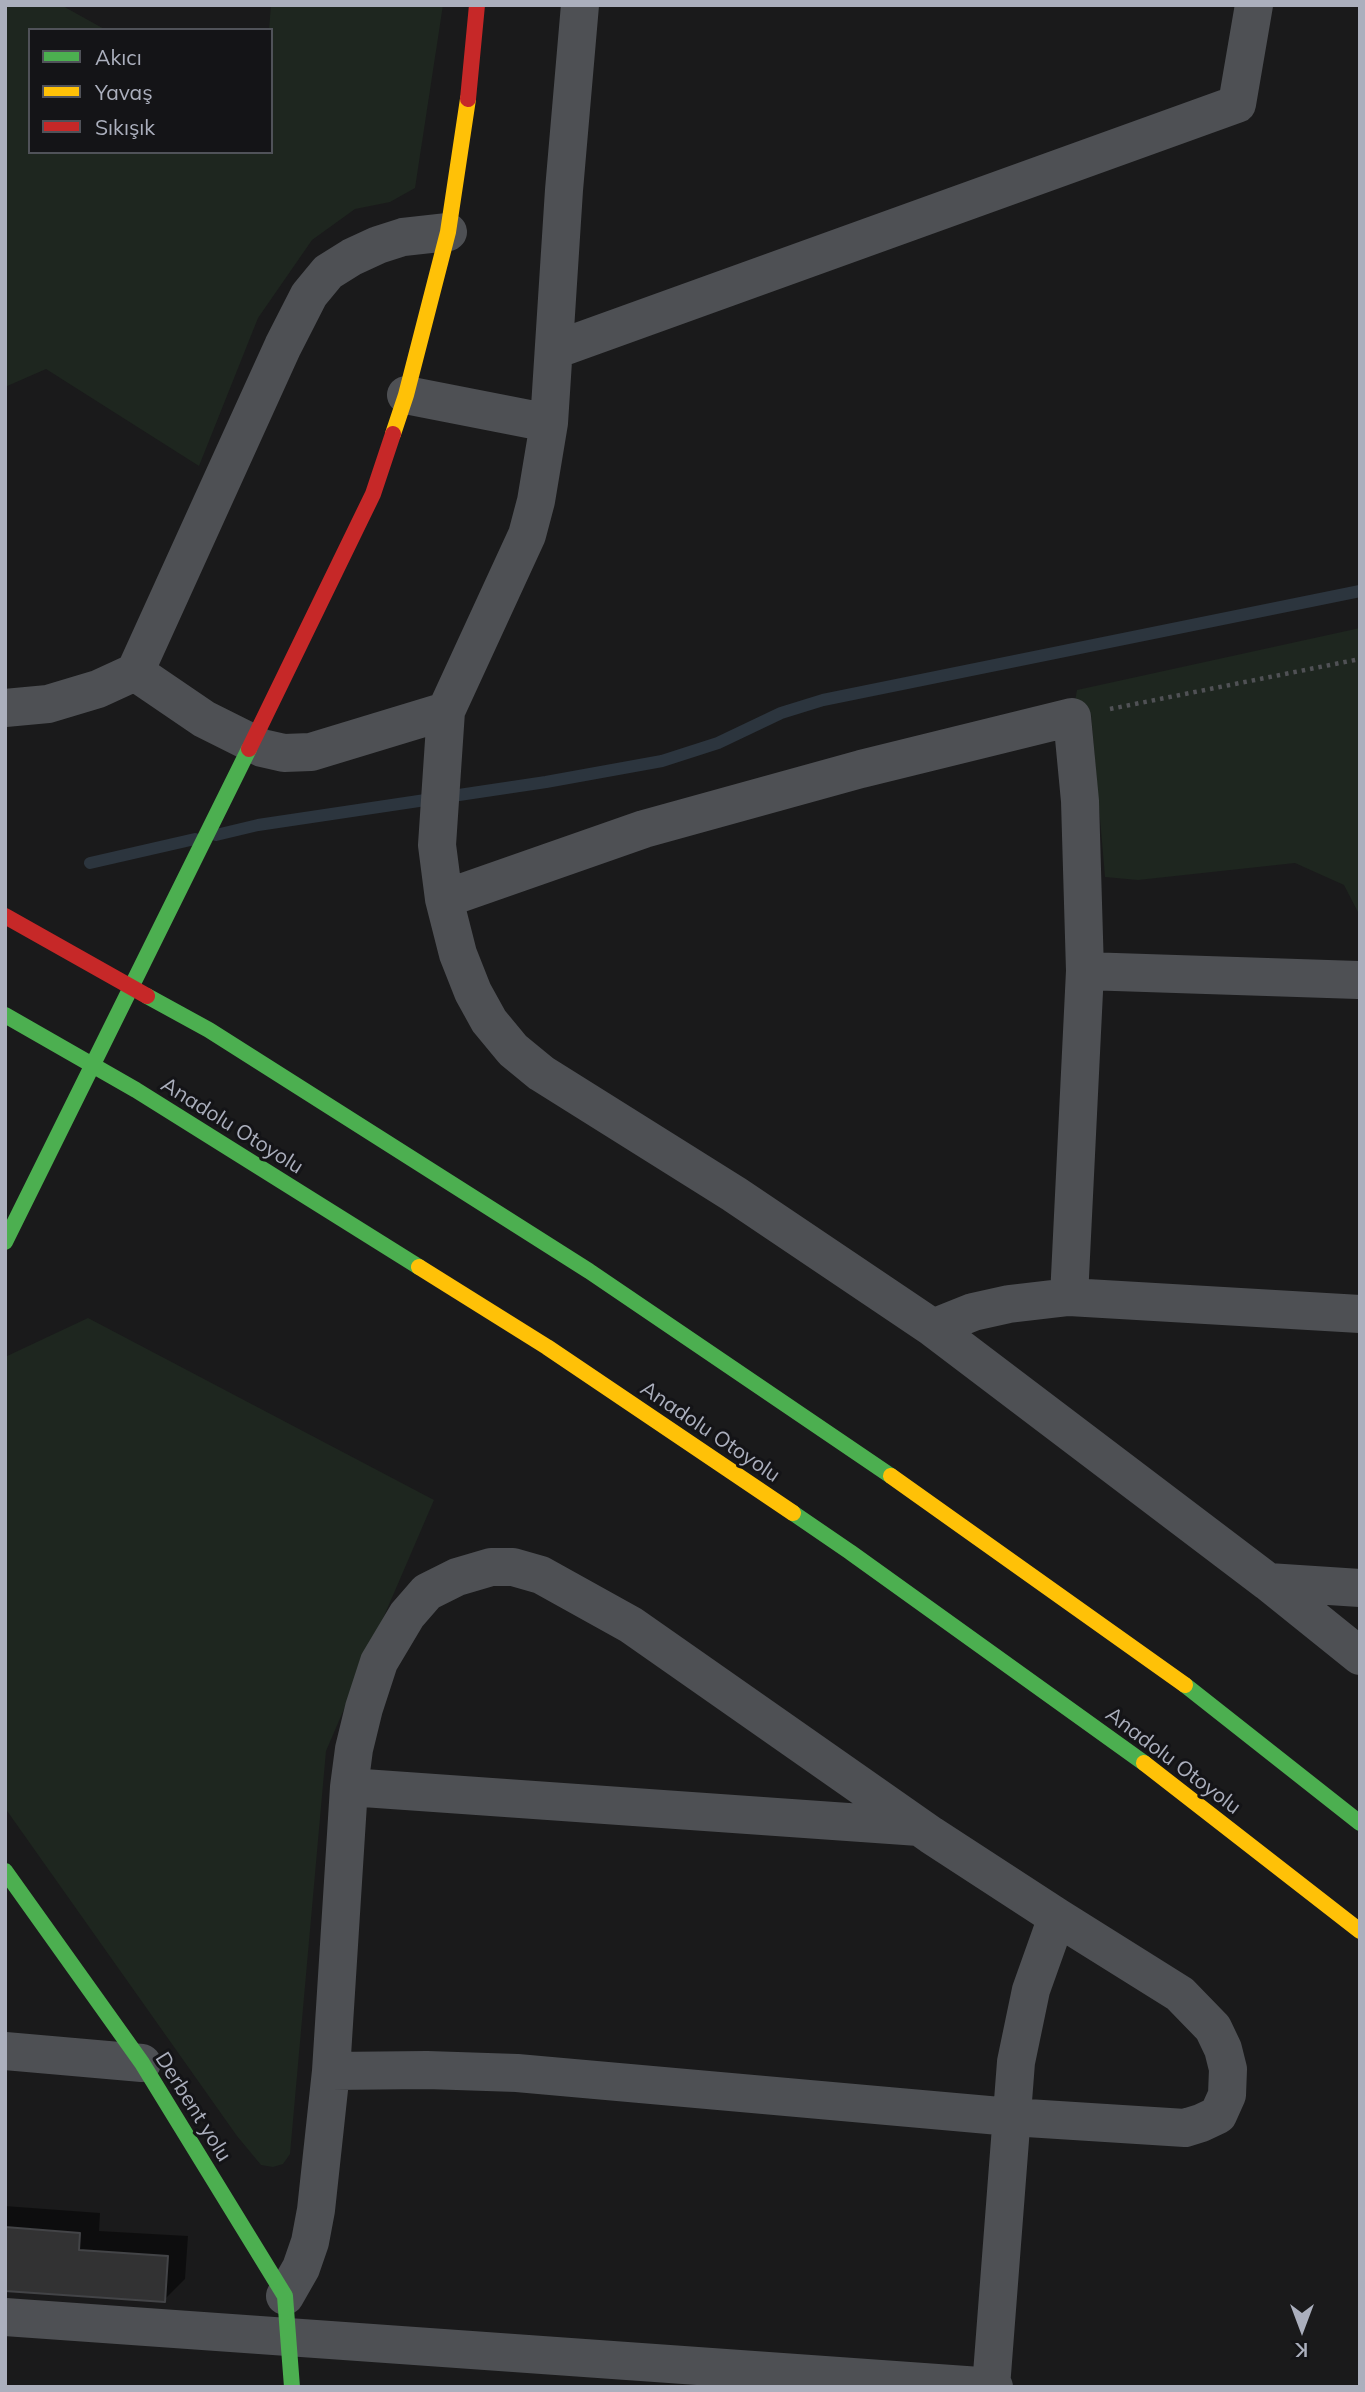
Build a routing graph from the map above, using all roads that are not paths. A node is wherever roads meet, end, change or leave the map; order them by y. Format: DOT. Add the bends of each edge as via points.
graph roads {
  1 [pos="477,5"];
  2 [pos="580,5"];
  3 [pos="1254,5"];
  4 [pos="448,232"];
  5 [pos="555,350"];
  6 [pos="406,395"];
  7 [pos="549,423"];
  8 [pos="135,673"];
  9 [pos="5,708"];
  10 [pos="446,711"];
  11 [pos="444,899"];
  12 [pos="5,916"];
  13 [pos="1084,971"];
  14 [pos="1358,980"];
  15 [pos="5,1015"];
  16 [pos="5,1242"];
  17 [pos="1069,1297"];
  18 [pos="1360,1314"];
  19 [pos="933,1328"];
  20 [pos="1268,1582"];
  21 [pos="1360,1588"];
  22 [pos="1360,1656"];
  23 [pos="349,1787"];
  24 [pos="1360,1823"];
  25 [pos="921,1827"];
  26 [pos="5,1871"];
  27 [pos="1057,1917"];
  28 [pos="1360,1931"];
  29 [pos="5,2051"];
  30 [pos="142,2063"];
  31 [pos="331,2071"];
  32 [pos="1012,2117"];
  33 [pos="285,2296"];
  34 [pos="5,2317"];
  35 [pos="289,2336"];
  36 [pos="292,2387"];
  37 [pos="992,2387"];
  1 -- 4 [label="main road"];
  2 -- 5 [label="street"];
  3 -- 5 [label="street" via="1237,104"];
  4 -- 6 [label="main road"];
  4 -- 8 [label="street" via="403,237 369,249 328,272 310,295"];
  5 -- 7 [label="street"];
  6 -- 7 [label="street"];
  6 -- 16 [label="main road" via="373,494"];
  7 -- 10 [label="street" via="527,535"];
  8 -- 9 [label="street" via="48,704"];
  8 -- 10 [label="street" via="204,719 262,748 284,753 311,752"];
  10 -- 11 [label="street" via="437,845"];
  11 -- 13 [label="street" via="656,826 1072,717 1080,801"];
  11 -- 19 [label="street" via="473,992 513,1050 541,1073 734,1194"];
  12 -- 24 [label="main road" via="209,1030 589,1271 891,1476 1184,1684"];
  13 -- 14 [label="street"];
  13 -- 17 [label="street"];
  15 -- 28 [label="main road, Anadolu Otoyolu" via="136,1090 558,1354 850,1552 1104,1735"];
  17 -- 18 [label="street"];
  17 -- 19 [label="street" via="973,1312"];
  19 -- 20 [label="street"];
  20 -- 21 [label="street"];
  20 -- 22 [label="street"];
  23 -- 25 [label="street"];
  23 -- 25 [label="street" via="364,1707 379,1662 407,1615 427,1592 457,1577 491,1567 513,1567 541,1575 631,1625"];
  23 -- 31 [label="street"];
  25 -- 27 [label="street"];
  26 -- 30 [label="main road, Derbent yolu"];
  27 -- 32 [label="street" via="1031,1990 1016,2062"];
  27 -- 32 [label="street" via="1180,1994 1213,2028 1228,2069 1227,2095 1218,2115 1185,2128"];
  29 -- 30 [label="street"];
  30 -- 33 [label="main road, Derbent yolu"];
  31 -- 32 [label="street" via="517,2073"];
  31 -- 33 [label="street" via="310,2242"];
  32 -- 37 [label="street"];
  33 -- 35 [label="main road, Derbent yolu"];
  34 -- 35 [label="street"];
  35 -- 36 [label="main road, Derbent yolu"];
  35 -- 37 [label="street"];
}
